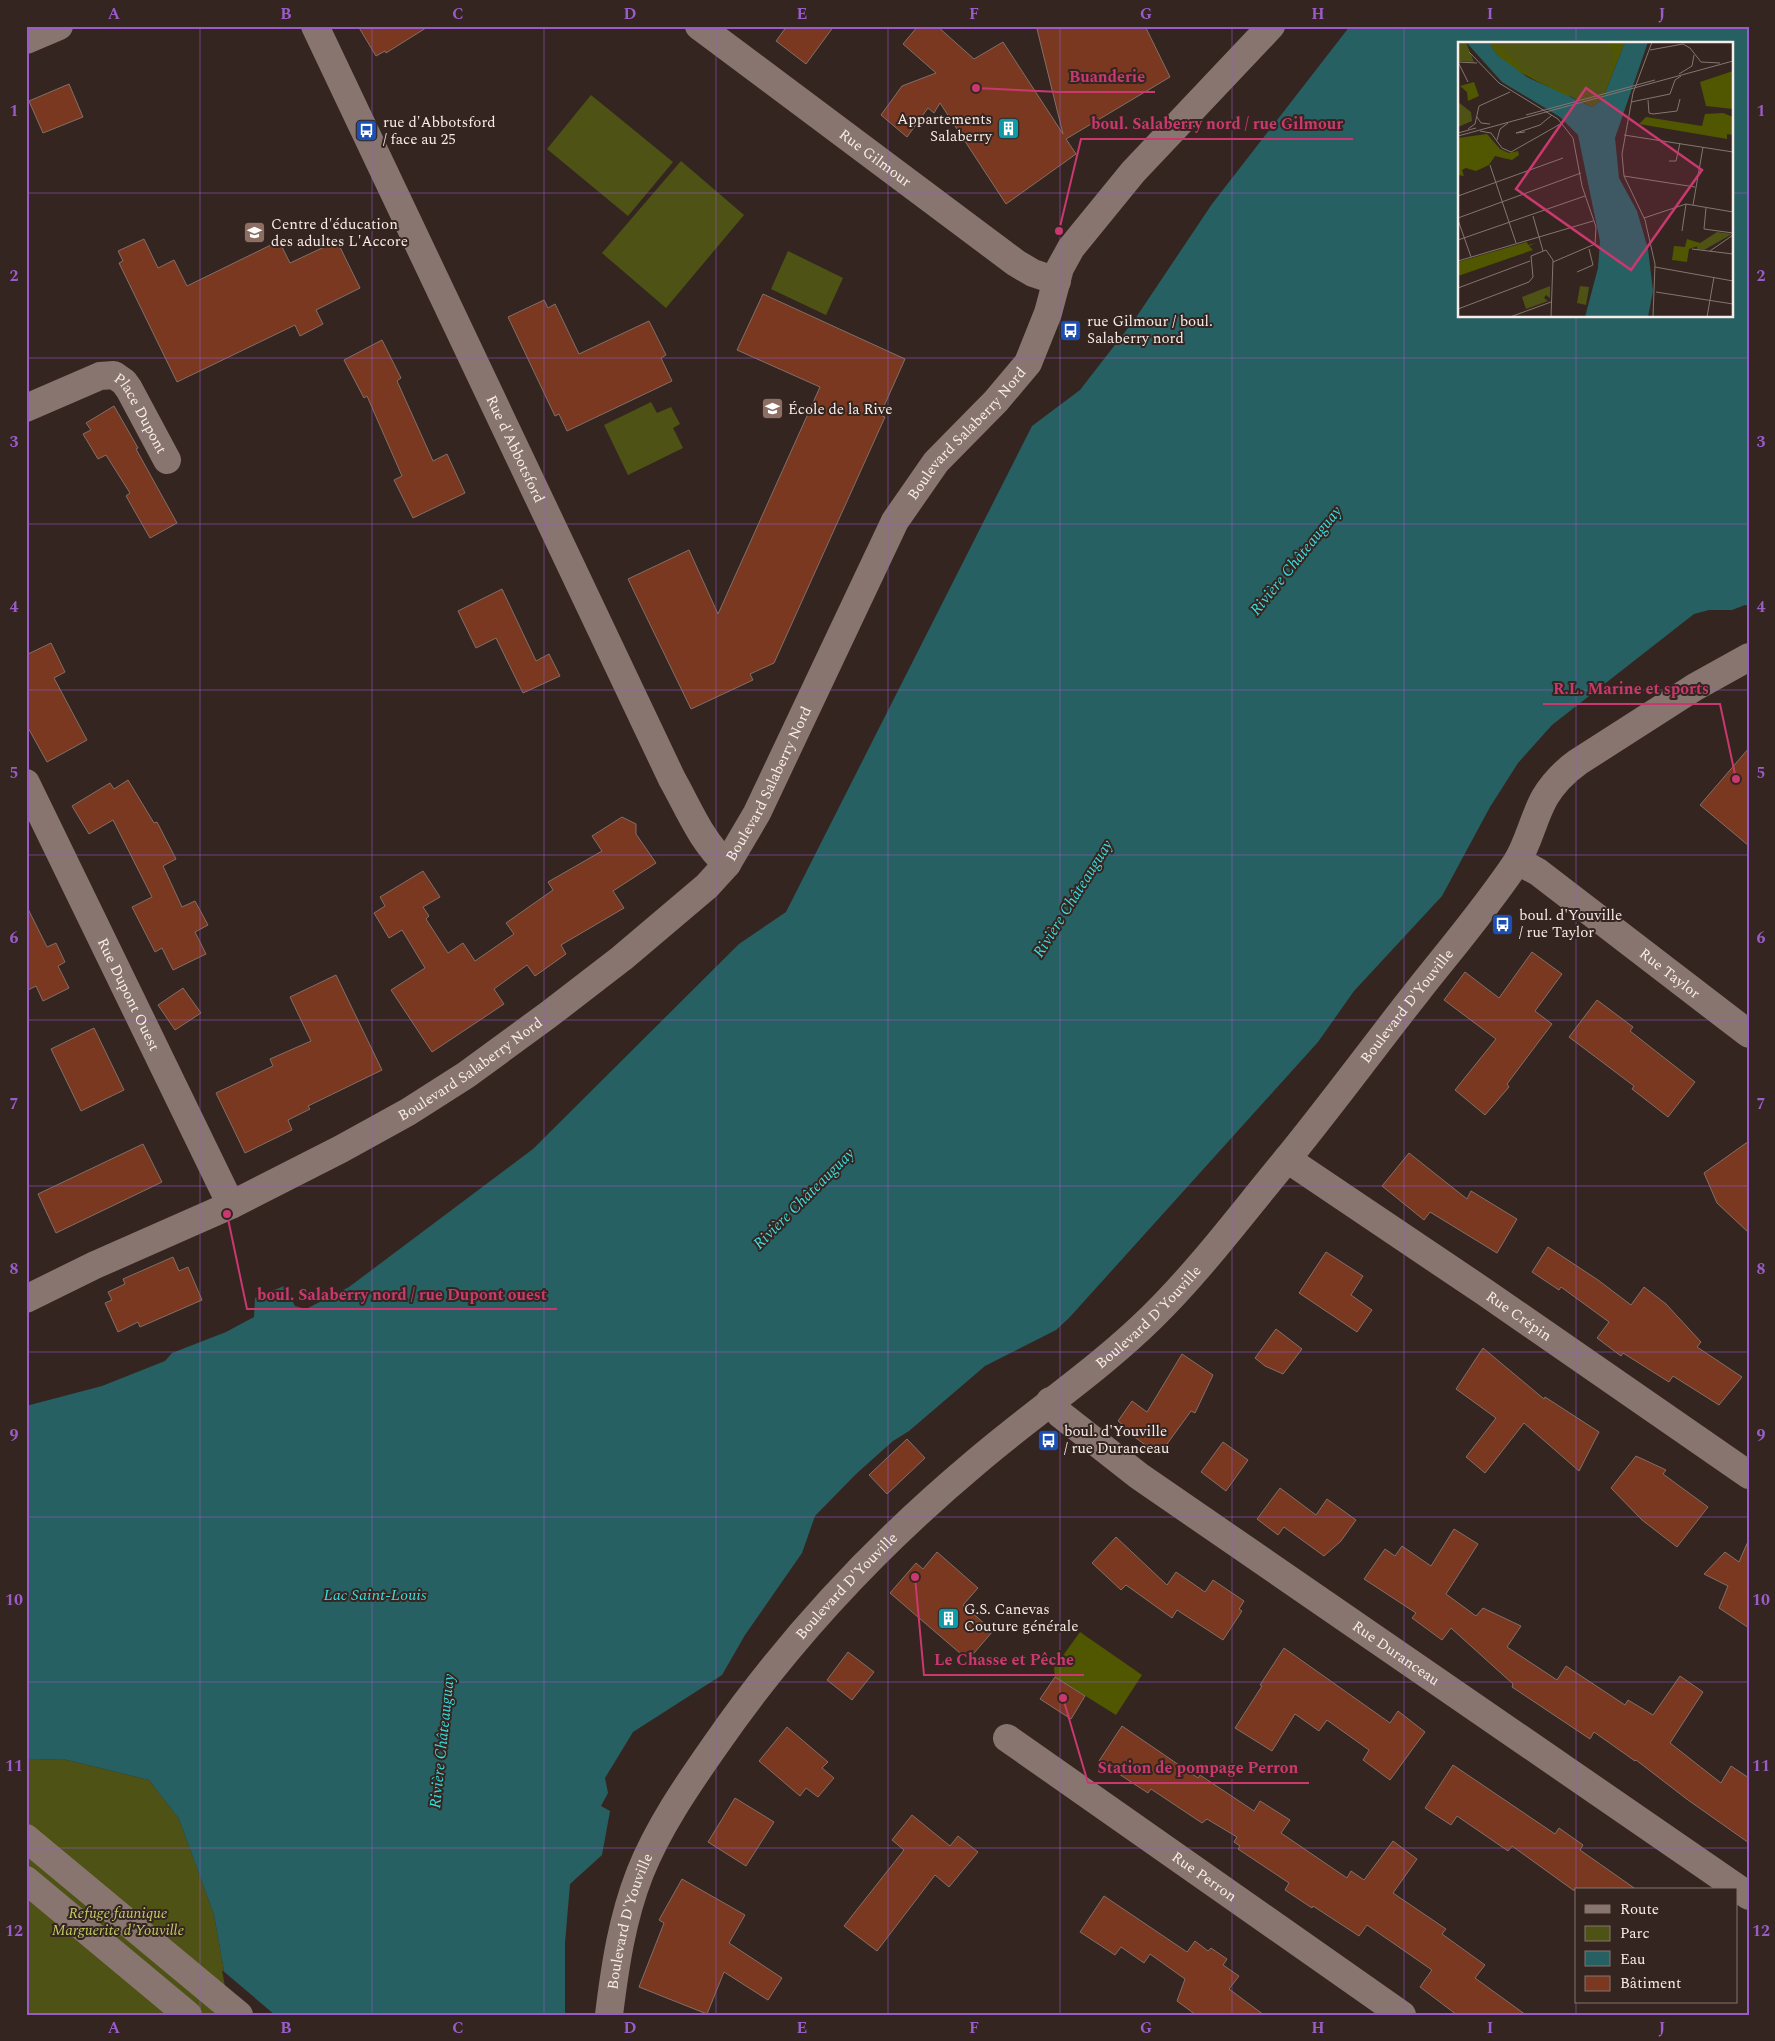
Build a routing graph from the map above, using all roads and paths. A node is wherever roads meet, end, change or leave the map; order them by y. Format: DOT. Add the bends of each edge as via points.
graph roads {
  1 [pos="59,26"];
  2 [pos="315,26"];
  3 [pos="699,26"];
  4 [pos="1271,26"];
  5 [pos="26,40"];
  6 [pos="1057,280"];
  7 [pos="26,408"];
  8 [pos="166,460"];
  9 [pos="1749,656"];
  10 [pos="26,783"];
  11 [pos="1518,860"];
  12 [pos="727,864"];
  13 [pos="1749,1034"];
  14 [pos="1287,1159"];
  15 [pos="231,1205"];
  16 [pos="26,1299"];
  17 [pos="1050,1401"];
  18 [pos="1749,1475"];
  19 [pos="1007,1738"];
  20 [pos="26,1838"];
  21 [pos="26,1880"];
  22 [pos="1737,1888"];
  23 [pos="1738,1888"];
  24 [pos="1749,1896"];
  25 [pos="188,2015"];
  26 [pos="239,2015"];
  27 [pos="609,2015"];
  28 [pos="1402,2015"];
  1 -- 5 [label="street"];
  2 -- 12 [label="street, Rue d'Abbotsford" via="672,779 714,851"];
  3 -- 6 [label="street, Rue Gilmour" via="1016,263 1033,273"];
  4 -- 6 [label="street, Boulevard Salaberry Nord" via="1108,201 1071,248"];
  6 -- 12 [label="street, Boulevard Salaberry Nord" via="1028,363 936,462 891,529 801,724 757,813"];
  7 -- 8 [label="street, Place Dupont" via="100,376 114,375 129,389"];
  9 -- 11 [label="street, Boulevard D'Youville" via="1695,687 1562,774 1543,800"];
  10 -- 15 [label="street, Rue Dupont Ouest"];
  11 -- 13 [label="street, Rue Taylor"];
  11 -- 14 [label="street, Boulevard D'Youville"];
  12 -- 15 [label="street, Boulevard Salaberry Nord" via="693,899 622,958 466,1075 376,1130"];
  14 -- 17 [label="street, Boulevard D'Youville" via="1213,1250 1153,1316 1104,1360"];
  14 -- 18 [label="street, Rue Crépin"];
  15 -- 16 [label="street, Boulevard Salaberry Nord"];
  17 -- 22 [label="street, Rue Duranceau" via="1060,1414 1140,1476"];
  17 -- 27 [label="street, Boulevard D'Youville" via="872,1556 802,1634 731,1722 686,1786 652,1846 639,1877 618,1949"];
  19 -- 28 [label="street, Rue Perron"];
  20 -- 26 [label="street"];
  21 -- 25 [label="street"];
  23 -- 24 [label="street, Rue Duranceau"];
}
